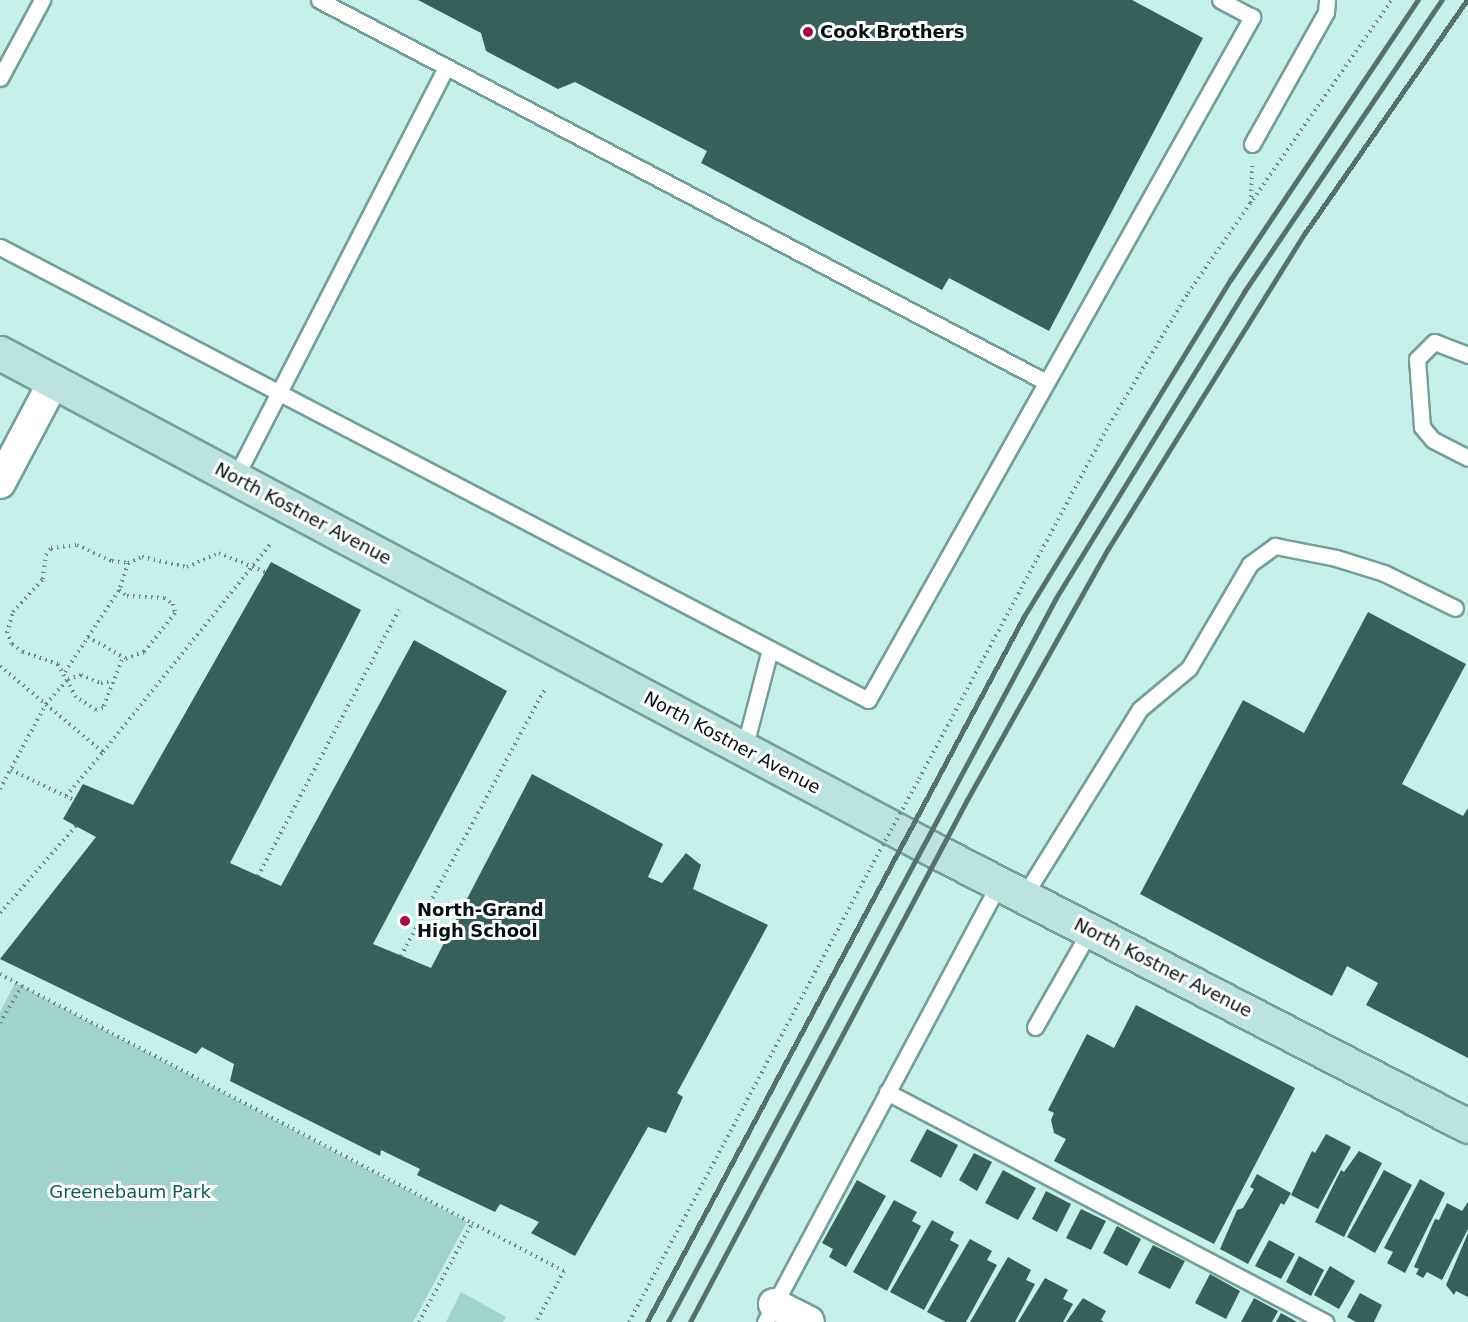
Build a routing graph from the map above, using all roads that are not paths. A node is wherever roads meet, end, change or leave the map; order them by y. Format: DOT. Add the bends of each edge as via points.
graph roads {
  1 [pos="42,0"];
  2 [pos="319,0"];
  3 [pos="1220,0"];
  4 [pos="1327,0"];
  5 [pos="446,67"];
  6 [pos="0,78"];
  7 [pos="1252,144"];
  8 [pos="0,247"];
  9 [pos="0,353"];
  10 [pos="1468,355"];
  11 [pos="54,381"];
  12 [pos="1046,382"];
  13 [pos="281,393"];
  14 [pos="1468,458"];
  15 [pos="235,478"];
  16 [pos="0,483"];
  17 [pos="1455,608"];
  18 [pos="770,649"];
  19 [pos="744,749"];
  20 [pos="1011,889"];
  21 [pos="1090,930"];
  22 [pos="1035,1027"];
  23 [pos="887,1092"];
  24 [pos="1468,1126"];
  25 [pos="769,1313"];
  26 [pos="809,1322"];
  27 [pos="1325,1322"];
  1 -- 6 [label="lane"];
  2 -- 5 [label="lane"];
  3 -- 12 [label="lane" via="1252,17"];
  4 -- 7 [label="lane" via="1326,12"];
  5 -- 12 [label="lane"];
  5 -- 13 [label="lane"];
  8 -- 13 [label="lane"];
  9 -- 11 [label="street, North Kostner Avenue"];
  10 -- 14 [label="lane" via="1434,342 1417,359 1422,427 1433,440"];
  11 -- 15 [label="street, North Kostner Avenue"];
  11 -- 16 [label="street"];
  12 -- 18 [label="lane" via="868,700"];
  13 -- 15 [label="lane"];
  13 -- 18 [label="lane"];
  15 -- 19 [label="street, North Kostner Avenue"];
  17 -- 20 [label="lane" via="1384,573 1336,558 1275,546 1250,564 1189,668 1140,709"];
  18 -- 19 [label="lane"];
  19 -- 20 [label="street, North Kostner Avenue"];
  20 -- 21 [label="street, North Kostner Avenue"];
  20 -- 23 [label="lane"];
  21 -- 22 [label="lane"];
  21 -- 24 [label="street, North Kostner Avenue"];
  23 -- 25 [label="lane"];
  23 -- 27 [label="lane"];
  25 -- 26 [label="street"];
}
